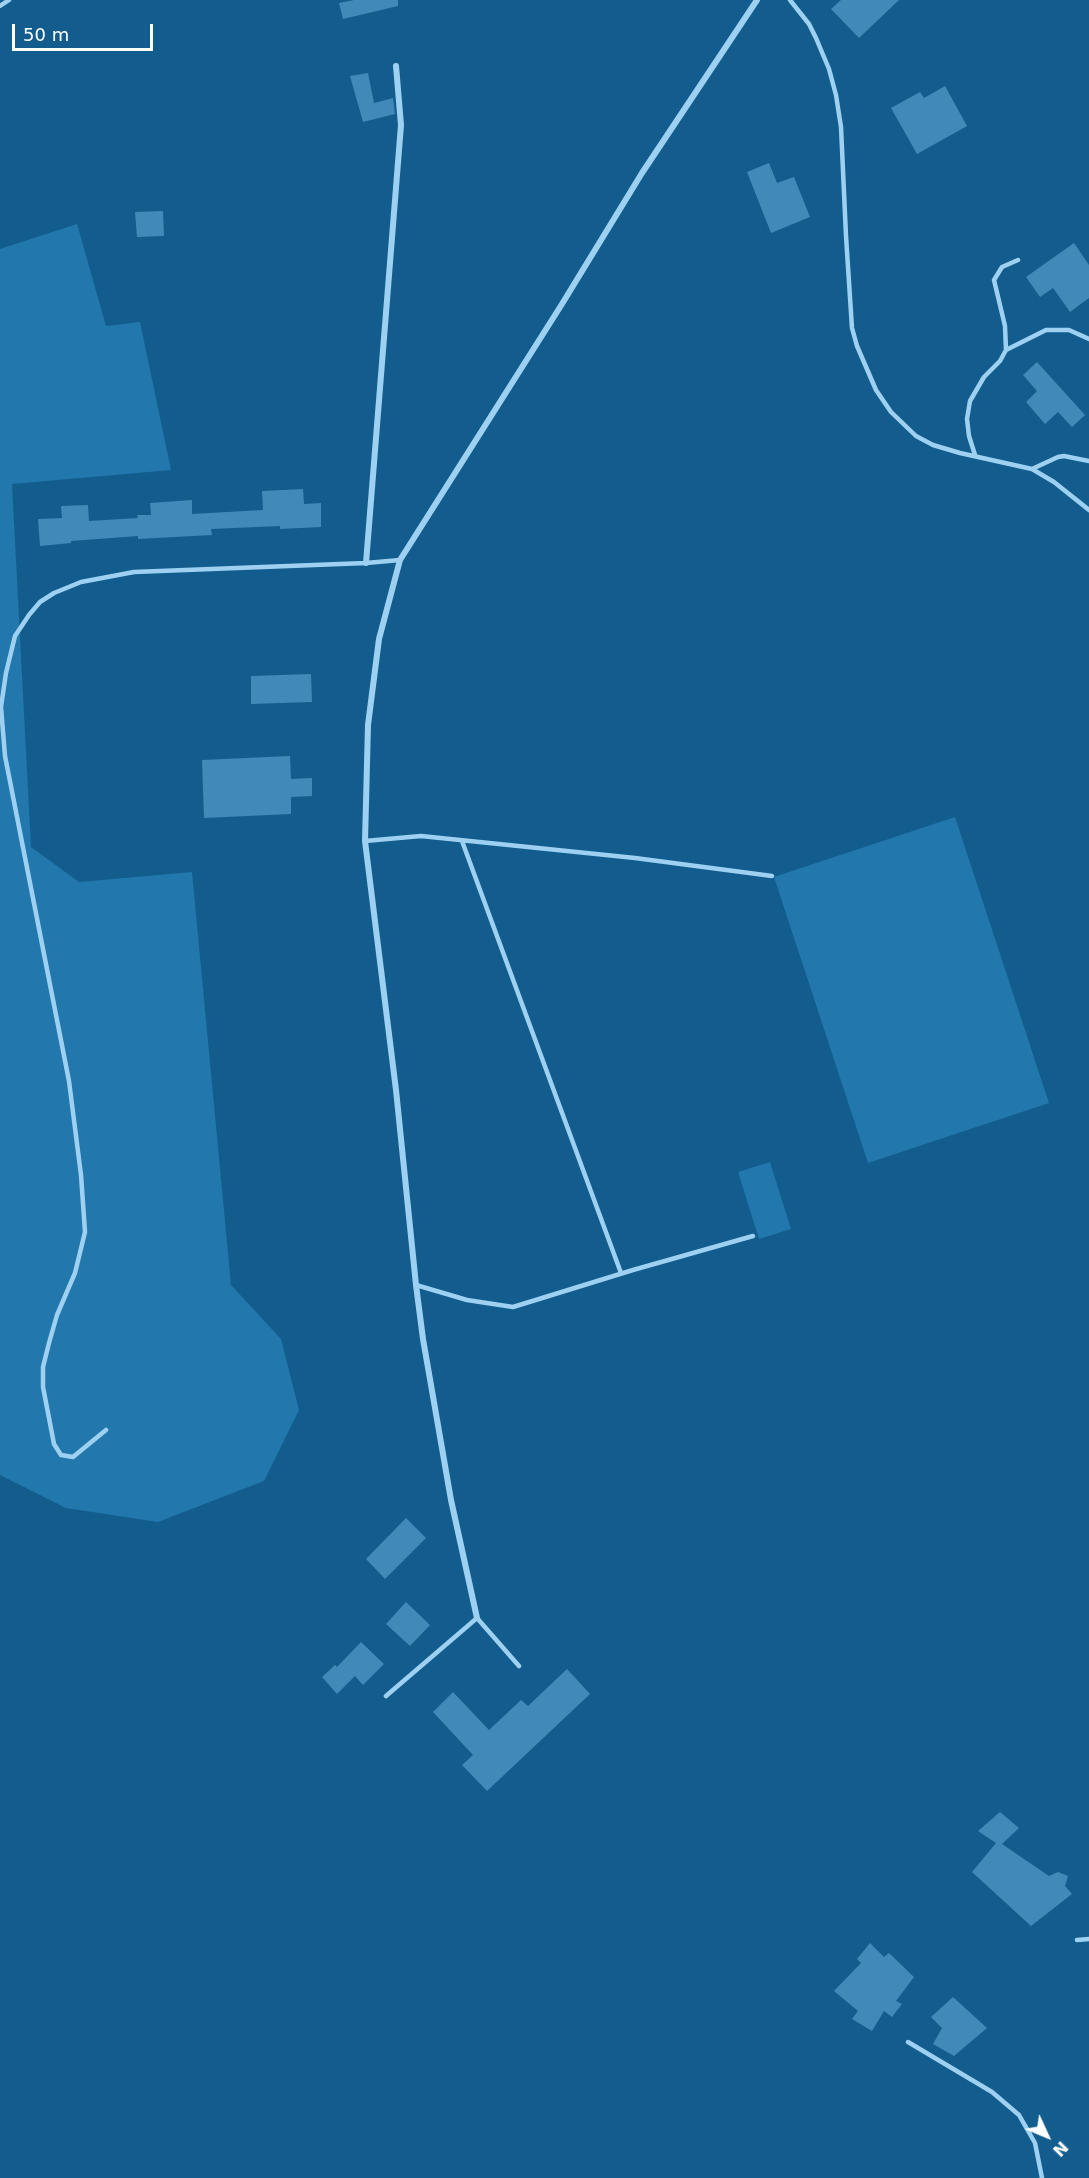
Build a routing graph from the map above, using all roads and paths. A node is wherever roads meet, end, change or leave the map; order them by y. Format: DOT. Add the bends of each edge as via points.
graph roads {
  1 [pos="9,0"];
  2 [pos="757,0"];
  3 [pos="790,0"];
  4 [pos="0,6"];
  5 [pos="396,66"];
  6 [pos="1018,260"];
  7 [pos="1089,339"];
  8 [pos="1006,350"];
  9 [pos="975,455"];
  10 [pos="1089,461"];
  11 [pos="1032,469"];
  12 [pos="1089,510"];
  13 [pos="400,560"];
  14 [pos="366,563"];
  15 [pos="365,841"];
  16 [pos="462,841"];
  17 [pos="772,876"];
  18 [pos="753,1236"];
  19 [pos="621,1273"];
  20 [pos="416,1285"];
  21 [pos="106,1430"];
  22 [pos="477,1618"];
  23 [pos="519,1666"];
  24 [pos="386,1696"];
  25 [pos="1089,1938"];
  26 [pos="1077,1940"];
  27 [pos="908,2042"];
  28 [pos="1042,2178"];
  1 -- 4 [label="lane"];
  2 -- 13 [label="street" via="642,173"];
  3 -- 9 [label="lane" via="809,24 836,95 842,127 852,328 865,367 891,412 916,436 933,445"];
  5 -- 14 [label="street" via="401,125"];
  6 -- 8 [label="lane" via="1002,267 994,280 1005,326"];
  7 -- 8 [label="lane" via="1069,330 1046,330"];
  8 -- 9 [label="lane" via="970,401 967,420"];
  9 -- 11 [label="lane"];
  10 -- 11 [label="lane" via="1064,456"];
  11 -- 12 [label="lane"];
  13 -- 14 [label="lane"];
  13 -- 15 [label="street" via="379,639 370,714"];
  14 -- 21 [label="lane" via="174,569 81,582 39,602 15,636 1,707 5,756 69,1081 85,1232 75,1273 49,1343 43,1387 54,1444 61,1455 73,1457"];
  15 -- 16 [label="lane" via="421,836"];
  15 -- 20 [label="street"];
  16 -- 17 [label="lane"];
  16 -- 19 [label="lane"];
  18 -- 19 [label="lane"];
  19 -- 20 [label="lane" via="513,1307 467,1300"];
  20 -- 22 [label="street" via="436,1423"];
  22 -- 23 [label="lane"];
  22 -- 24 [label="lane"];
  25 -- 26 [label="lane"];
  27 -- 28 [label="lane" via="992,2092 1019,2115 1035,2143"];
}
